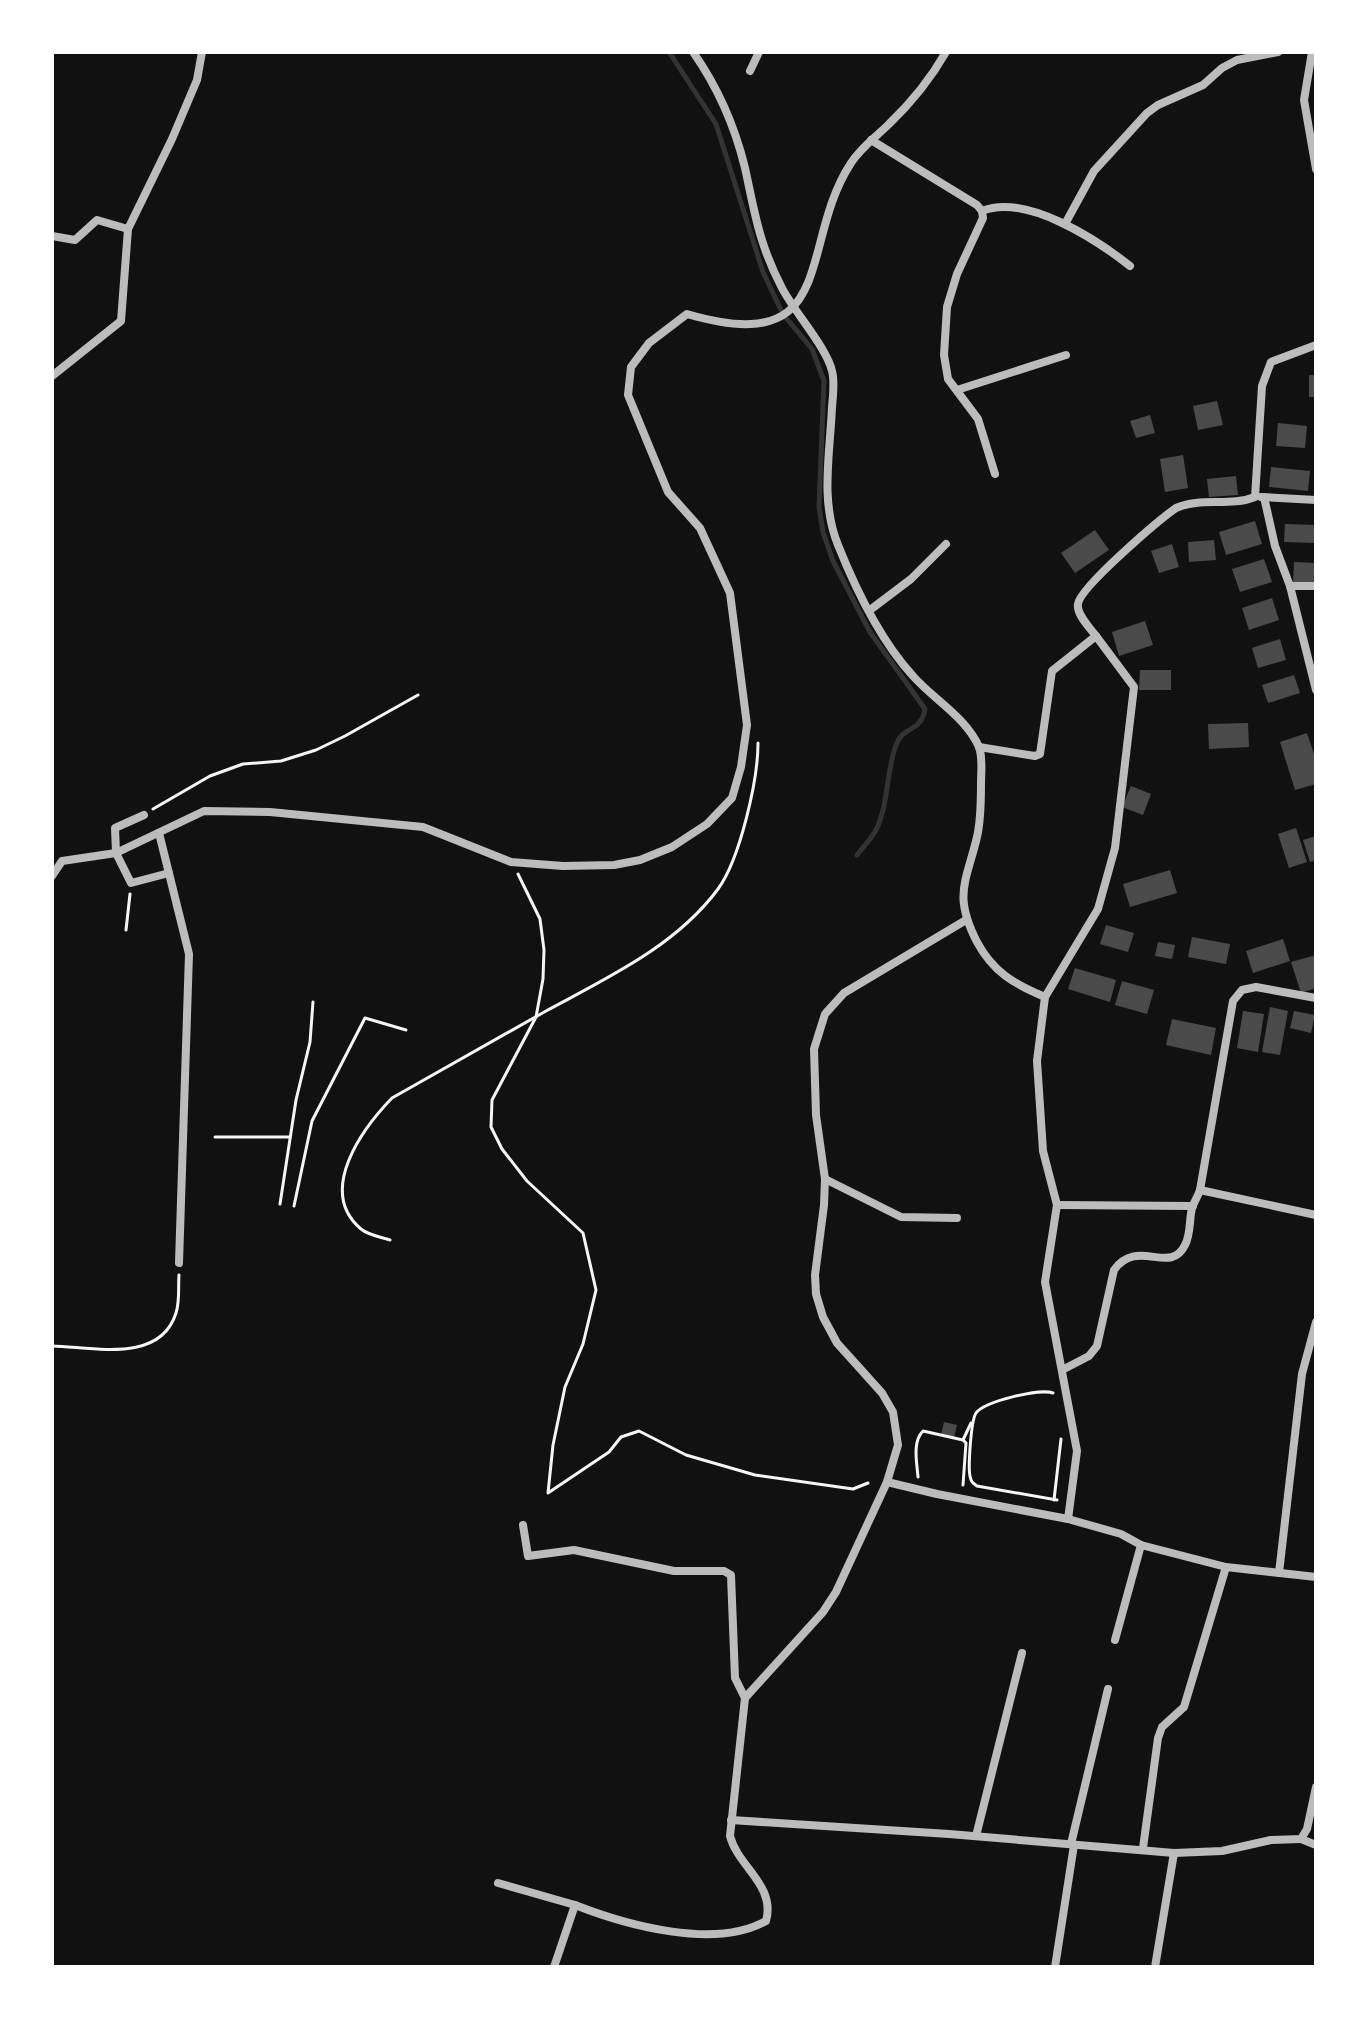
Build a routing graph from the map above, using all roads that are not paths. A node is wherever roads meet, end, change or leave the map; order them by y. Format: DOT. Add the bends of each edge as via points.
graph roads {
  1 [pos="202,52"];
  2 [pos="693,52"];
  3 [pos="759,52"];
  4 [pos="946,52"];
  5 [pos="1278,52"];
  6 [pos="1312,52"];
  7 [pos="750,71"];
  8 [pos="871,140"];
  9 [pos="1316,169"];
  10 [pos="982,211"];
  11 [pos="1065,224"];
  12 [pos="128,229"];
  13 [pos="52,236"];
  14 [pos="1130,266"];
  15 [pos="793,308"];
  16 [pos="1316,345"];
  17 [pos="1066,355"];
  18 [pos="52,376"];
  19 [pos="957,390"];
  20 [pos="995,474"];
  21 [pos="1259,497"];
  22 [pos="1316,500"];
  23 [pos="946,544"];
  24 [pos="1290,586"];
  25 [pos="1316,586"];
  26 [pos="870,610"];
  27 [pos="1096,636"];
  28 [pos="1313,672"];
  29 [pos="1316,690"];
  30 [pos="979,747"];
  31 [pos="144,815"];
  32 [pos="159,833"];
  33 [pos="116,853"];
  34 [pos="169,873"];
  35 [pos="52,876"];
  36 [pos="966,920"];
  37 [pos="1045,997"];
  38 [pos="1316,998"];
  39 [pos="825,1179"];
  40 [pos="1200,1190"];
  41 [pos="1057,1205"];
  42 [pos="1193,1206"];
  43 [pos="1316,1215"];
  44 [pos="957,1218"];
  45 [pos="179,1263"];
  46 [pos="1316,1322"];
  47 [pos="1064,1369"];
  48 [pos="887,1482"];
  49 [pos="1068,1519"];
  50 [pos="523,1525"];
  51 [pos="1141,1545"];
  52 [pos="1226,1567"];
  53 [pos="1279,1573"];
  54 [pos="1316,1577"];
  55 [pos="1115,1640"];
  56 [pos="1022,1653"];
  57 [pos="1108,1689"];
  58 [pos="745,1698"];
  59 [pos="1316,1787"];
  60 [pos="731,1820"];
  61 [pos="976,1836"];
  62 [pos="1301,1839"];
  63 [pos="1073,1844"];
  64 [pos="1316,1845"];
  65 [pos="1143,1848"];
  66 [pos="1174,1853"];
  67 [pos="498,1883"];
  68 [pos="575,1905"];
  69 [pos="554,1967"];
  70 [pos="1055,1967"];
  71 [pos="1155,1967"];
  1 -- 12 [label="street" via="187,104"];
  2 -- 15 [label="street" via="724,108 761,241"];
  3 -- 7 [label="street"];
  4 -- 8 [label="street" via="912,99"];
  5 -- 11 [label="street" via="1237,60 1203,85 1147,113 1094,171"];
  6 -- 9 [label="street" via="1304,100"];
  8 -- 10 [label="street"];
  8 -- 15 [label="street" via="838,182 806,289"];
  10 -- 11 [label="street" via="1010,208"];
  10 -- 19 [label="street" via="947,307 944,355 948,379"];
  11 -- 14 [label="street"];
  12 -- 13 [label="street" via="97,220 75,240"];
  12 -- 18 [label="street" via="121,321"];
  15 -- 26 [label="street" via="823,349 833,373 830,523"];
  15 -- 32 [label="street" via="749,324 687,314 649,343 631,367 628,395 668,492 700,528 730,593 747,725 732,798 707,824 640,860 563,866 511,862 423,827 270,812 204,811"];
  16 -- 21 [label="street" via="1266,368"];
  17 -- 19 [label="street"];
  19 -- 20 [label="street" via="978,419"];
  21 -- 22 [label="street"];
  21 -- 24 [label="street"];
  21 -- 27 [label="street" via="1185,504 1161,519 1078,602"];
  23 -- 26 [label="street"];
  24 -- 25 [label="street"];
  24 -- 28 [label="street"];
  26 -- 30 [label="street" via="899,660"];
  27 -- 30 [label="street" via="1052,671 1040,754"];
  27 -- 37 [label="street" via="1134,687 1115,848 1098,909"];
  28 -- 29 [label="street"];
  30 -- 36 [label="street" via="979,822 962,888"];
  31 -- 33 [label="street" via="115,828"];
  32 -- 33 [label="street"];
  32 -- 34 [label="street"];
  33 -- 34 [label="street" via="131,883"];
  33 -- 35 [label="street" via="62,861"];
  34 -- 45 [label="street" via="189,954"];
  36 -- 37 [label="street" via="996,971"];
  36 -- 39 [label="street" via="844,993 825,1014 814,1049"];
  37 -- 41 [label="street" via="1037,1061 1043,1151"];
  38 -- 40 [label="street" via="1256,987 1242,990 1233,1001"];
  39 -- 44 [label="street" via="901,1217"];
  39 -- 48 [label="street" via="816,1294 837,1343 893,1412 898,1445"];
  40 -- 42 [label="street"];
  40 -- 43 [label="street"];
  41 -- 42 [label="street"];
  41 -- 47 [label="street" via="1045,1282"];
  42 -- 47 [label="street" via="1187,1240 1177,1255 1121,1260 1114,1270 1097,1346"];
  46 -- 53 [label="street" via="1302,1374"];
  47 -- 49 [label="street" via="1077,1451"];
  48 -- 49 [label="street"];
  48 -- 58 [label="street" via="829,1602"];
  49 -- 51 [label="street"];
  50 -- 58 [label="street" via="528,1556 574,1550 674,1571 731,1575 735,1678"];
  51 -- 52 [label="street"];
  51 -- 55 [label="street"];
  52 -- 53 [label="street"];
  52 -- 65 [label="street" via="1184,1707 1162,1727 1158,1738"];
  53 -- 54 [label="street"];
  56 -- 61 [label="street"];
  57 -- 63 [label="street"];
  58 -- 60 [label="street"];
  59 -- 62 [label="street"];
  60 -- 61 [label="street"];
  60 -- 68 [label="street" via="733,1847 766,1898 766,1921 757,1926 734,1933 696,1933 629,1923"];
  61 -- 63 [label="street"];
  62 -- 64 [label="street"];
  62 -- 66 [label="street"];
  63 -- 65 [label="street"];
  63 -- 70 [label="street"];
  65 -- 66 [label="street"];
  66 -- 71 [label="street"];
  67 -- 68 [label="street"];
  68 -- 69 [label="street"];
}
